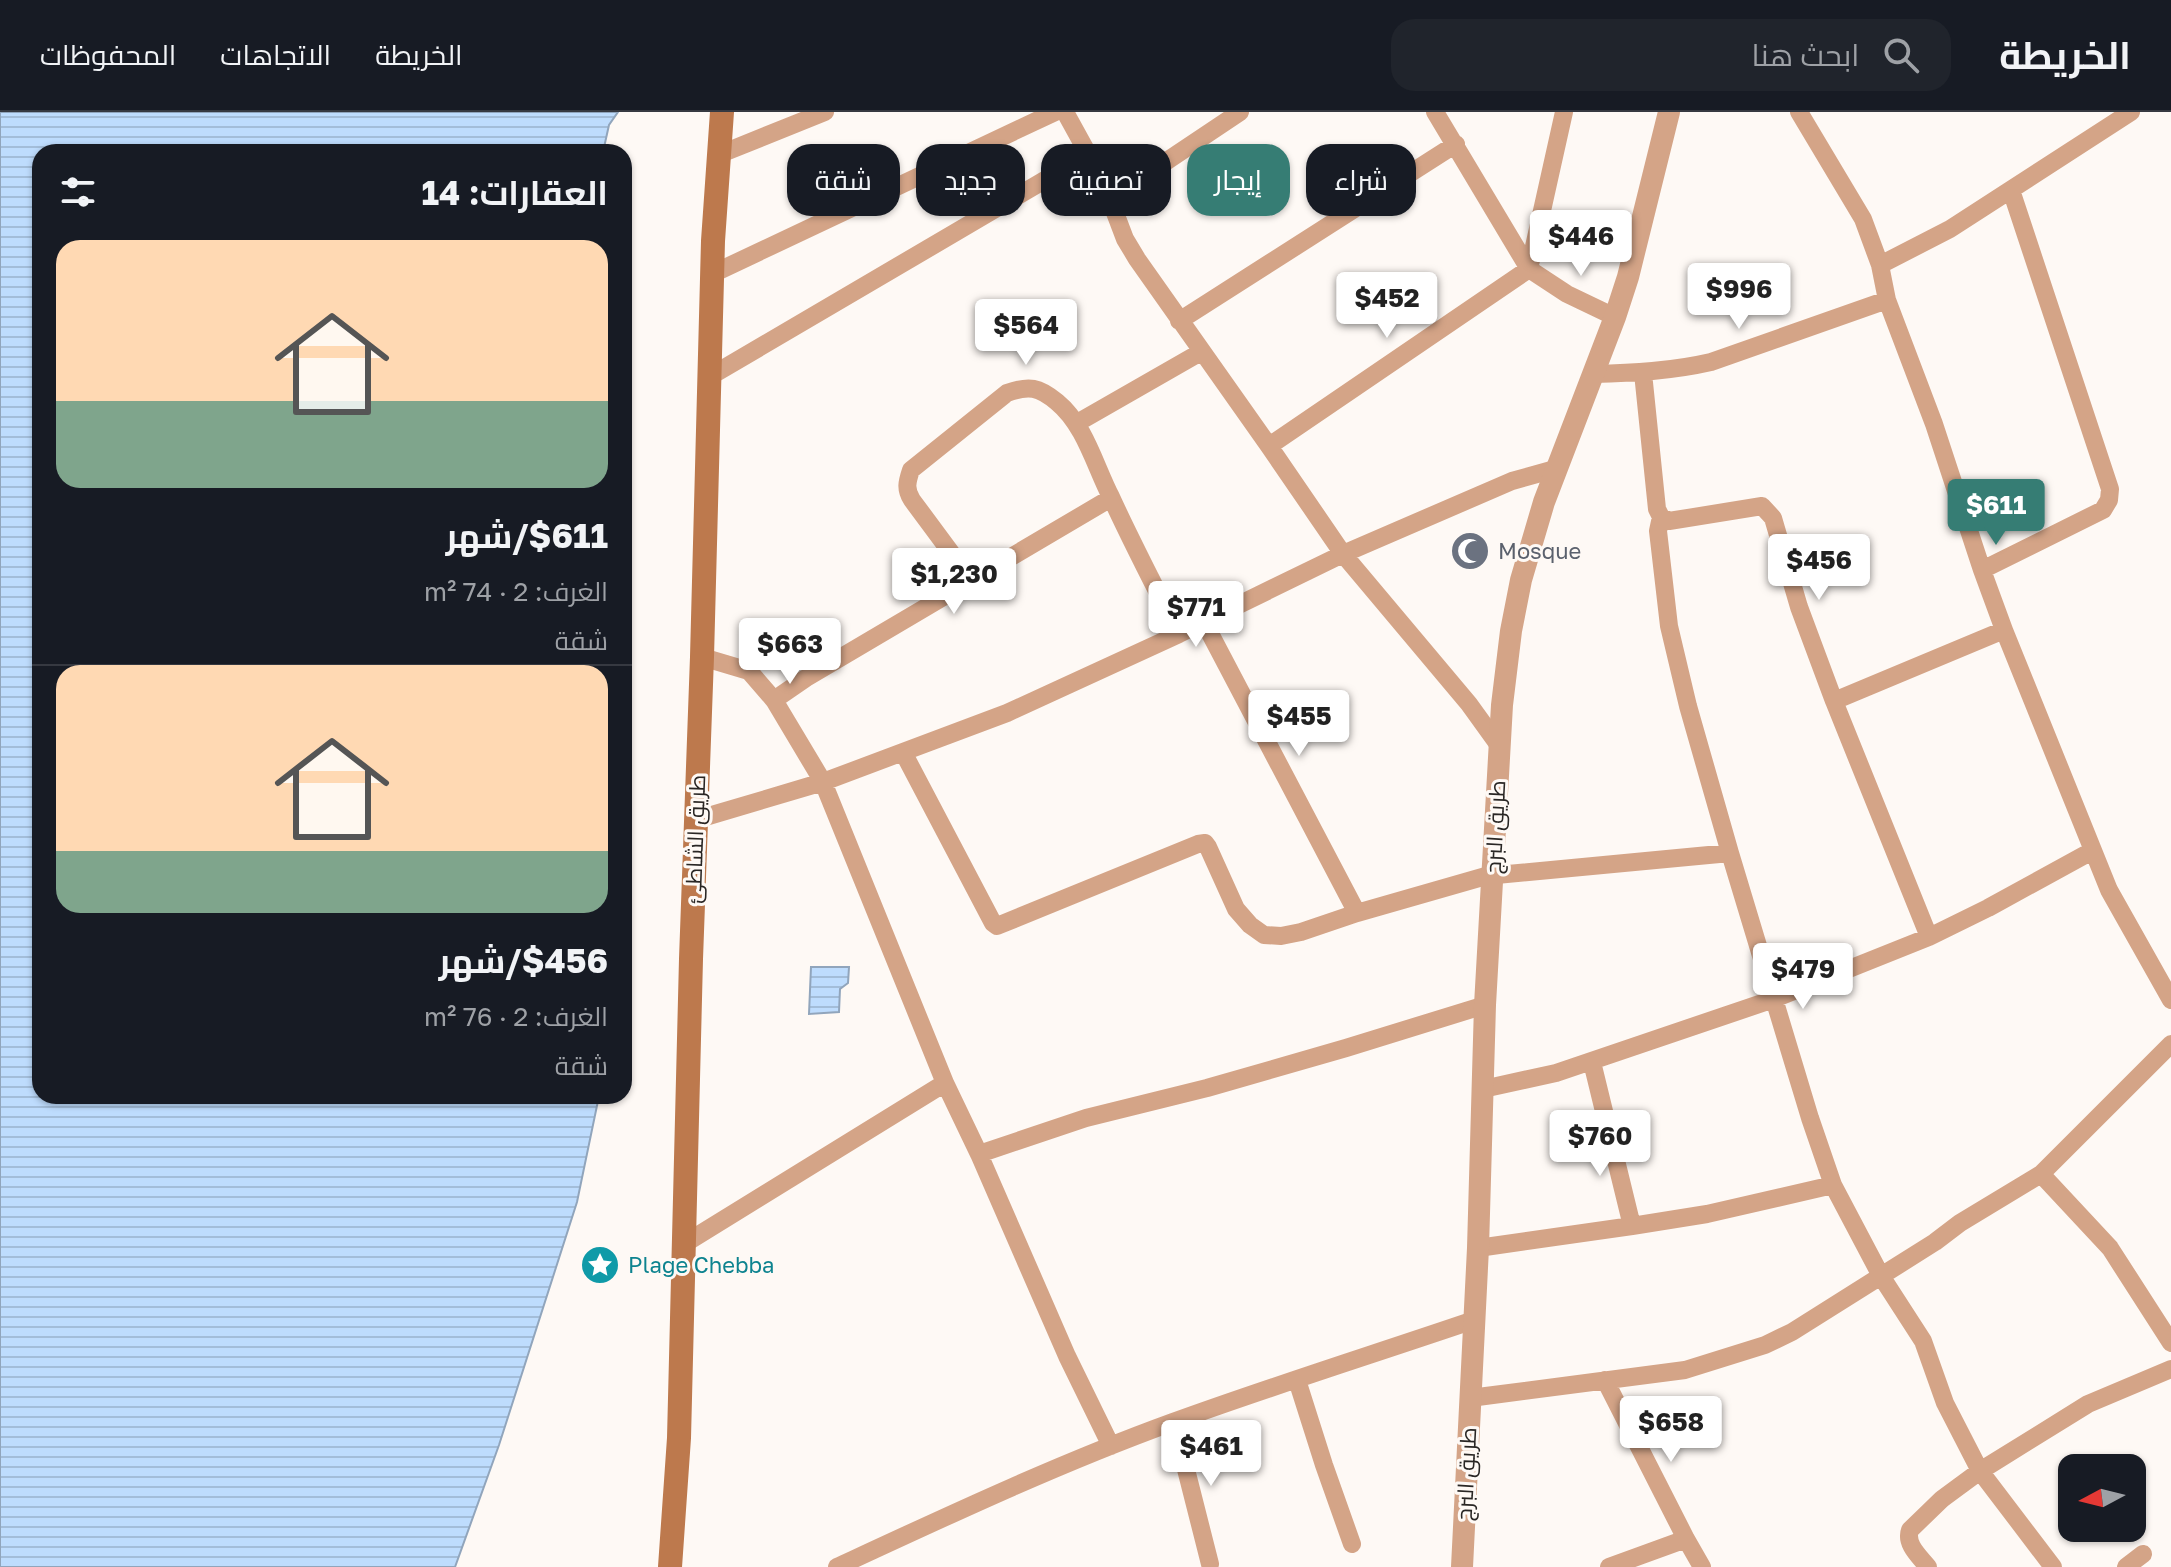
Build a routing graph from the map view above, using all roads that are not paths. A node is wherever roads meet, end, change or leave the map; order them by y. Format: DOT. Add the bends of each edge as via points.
graph roads {
  1 [pos="722,112"];
  2 [pos="825,112"];
  3 [pos="1055,112"];
  4 [pos="1065,112"];
  5 [pos="1240,112"];
  6 [pos="1435,112"];
  7 [pos="1564,112"];
  8 [pos="1669,112"];
  9 [pos="1799,112"];
  10 [pos="2131,112"];
  11 [pos="1083,144"];
  12 [pos="1456,144"];
  13 [pos="718,155"];
  14 [pos="1171,158"];
  15 [pos="1041,182"];
  16 [pos="2011,190"];
  17 [pos="1116,216"];
  18 [pos="1880,265"];
  19 [pos="1529,269"];
  20 [pos="712,274"];
  21 [pos="1887,300"];
  22 [pos="1615,317"];
  23 [pos="1179,321"];
  24 [pos="1201,352"];
  25 [pos="1643,373"];
  26 [pos="1593,374"];
  27 [pos="709,377"];
  28 [pos="1077,423"];
  29 [pos="1269,446"];
  30 [pos="1555,469"];
  31 [pos="1111,498"];
  32 [pos="1661,517"];
  33 [pos="1343,554"];
  34 [pos="1982,570"];
  35 [pos="972,581"];
  36 [pos="1204,622"];
  37 [pos="2004,630"];
  38 [pos="1179,634"];
  39 [pos="702,657"];
  40 [pos="774,700"];
  41 [pos="1834,701"];
  42 [pos="1500,747"];
  43 [pos="903,752"];
  44 [pos="823,782"];
  45 [pos="695,820"];
  46 [pos="2092,851"];
  47 [pos="1730,853"];
  48 [pos="1493,875"];
  49 [pos="1357,913"];
  50 [pos="1929,937"];
  51 [pos="1774,999"];
  52 [pos="2171,1000"];
  53 [pos="1485,1005"];
  54 [pos="2171,1044"];
  55 [pos="1592,1062"];
  56 [pos="945,1083"];
  57 [pos="1483,1089"];
  58 [pos="979,1154"];
  59 [pos="2041,1174"];
  60 [pos="1833,1185"];
  61 [pos="1632,1226"];
  62 [pos="684,1244"];
  63 [pos="1478,1248"];
  64 [pos="1881,1276"];
  65 [pos="1474,1320"];
  66 [pos="2171,1343"];
  67 [pos="2171,1369"];
  68 [pos="1297,1380"];
  69 [pos="1605,1380"];
  70 [pos="1470,1398"];
  71 [pos="1174,1422"];
  72 [pos="1111,1446"];
  73 [pos="1980,1471"];
  74 [pos="1686,1539"];
  75 [pos="1352,1544"];
  76 [pos="2143,1554"];
  77 [pos="1210,1564"];
  78 [pos="670,1567"];
  79 [pos="837,1567"];
  80 [pos="1462,1567"];
  81 [pos="1609,1567"];
  82 [pos="1702,1567"];
  83 [pos="1928,1567"];
  84 [pos="2053,1567"];
  85 [pos="2126,1567"];
  1 -- 13 [label="main road, طريق الشاطئ"];
  2 -- 13 [label="street"];
  3 -- 20 [label="street"];
  4 -- 11 [label="street"];
  5 -- 14 [label="street"];
  6 -- 12 [label="street"];
  7 -- 19 [label="street"];
  8 -- 22 [label="street, طريق البرج"];
  9 -- 18 [label="street" via="1863,219"];
  10 -- 16 [label="street"];
  12 -- 19 [label="street"];
  12 -- 23 [label="street"];
  13 -- 20 [label="main road, طريق الشاطئ"];
  15 -- 27 [label="street"];
  16 -- 18 [label="street"];
  16 -- 34 [label="street" via="2110,489 2103,510"];
  17 -- 23 [label="street" via="1125,239"];
  18 -- 21 [label="street"];
  19 -- 22 [label="street"];
  19 -- 29 [label="street"];
  20 -- 27 [label="main road, طريق الشاطئ"];
  21 -- 25 [label="street" via="1726,358"];
  21 -- 34 [label="street"];
  22 -- 26 [label="street, طريق البرج"];
  23 -- 24 [label="street"];
  24 -- 28 [label="street"];
  24 -- 29 [label="street"];
  25 -- 26 [label="street"];
  25 -- 32 [label="street"];
  26 -- 30 [label="street, طريق البرج"];
  27 -- 39 [label="main road, طريق الشاطئ"];
  28 -- 31 [label="street"];
  28 -- 35 [label="street" via="1035,388 1022,388 1007,393 911,470 906,491"];
  29 -- 33 [label="street"];
  30 -- 33 [label="street" via="1512,481"];
  30 -- 42 [label="street, طريق البرج" via="1519,593"];
  31 -- 35 [label="street"];
  31 -- 38 [label="street"];
  32 -- 41 [label="street" via="1669,521 1762,506 1769,511"];
  32 -- 47 [label="street" via="1658,531 1669,626"];
  33 -- 36 [label="street"];
  33 -- 42 [label="street"];
  34 -- 37 [label="street"];
  35 -- 40 [label="street"];
  36 -- 38 [label="street"];
  36 -- 49 [label="street"];
  37 -- 41 [label="street"];
  37 -- 46 [label="street"];
  38 -- 43 [label="street" via="1007,713"];
  39 -- 40 [label="street" via="749,671"];
  39 -- 45 [label="main road, طريق الشاطئ"];
  40 -- 44 [label="street"];
  41 -- 50 [label="street"];
  42 -- 48 [label="street, طريق البرج"];
  43 -- 44 [label="street"];
  43 -- 49 [label="street" via="997,926 1205,843 1236,909 1264,935 1301,932"];
  44 -- 45 [label="street"];
  44 -- 56 [label="street"];
  45 -- 62 [label="main road, طريق الشاطئ"];
  46 -- 50 [label="street"];
  46 -- 52 [label="street"];
  47 -- 48 [label="street"];
  47 -- 51 [label="street"];
  48 -- 49 [label="street"];
  48 -- 53 [label="street, طريق البرج"];
  50 -- 51 [label="street"];
  51 -- 55 [label="street"];
  51 -- 60 [label="street"];
  53 -- 57 [label="street, طريق البرج"];
  53 -- 58 [label="street" via="1207,1088 1086,1118"];
  54 -- 59 [label="street"];
  55 -- 57 [label="street"];
  55 -- 61 [label="street"];
  56 -- 58 [label="street"];
  56 -- 62 [label="street"];
  57 -- 63 [label="street, طريق البرج"];
  58 -- 72 [label="street"];
  59 -- 64 [label="street"];
  59 -- 66 [label="street" via="2110,1248"];
  60 -- 61 [label="street"];
  60 -- 64 [label="street"];
  61 -- 63 [label="street"];
  62 -- 78 [label="main road, طريق الشاطئ"];
  63 -- 65 [label="street, طريق البرج"];
  64 -- 69 [label="street" via="1765,1345 1685,1370"];
  64 -- 73 [label="street" via="1923,1341 1945,1403"];
  65 -- 68 [label="street"];
  65 -- 70 [label="street, طريق البرج"];
  67 -- 73 [label="street" via="2088,1404"];
  68 -- 71 [label="street"];
  68 -- 75 [label="street"];
  69 -- 70 [label="street"];
  69 -- 74 [label="street"];
  70 -- 80 [label="street, طريق البرج"];
  71 -- 72 [label="street"];
  71 -- 77 [label="street"];
  72 -- 79 [label="street"];
  73 -- 83 [label="street" via="1910,1530 1909,1543"];
  73 -- 84 [label="street"];
  74 -- 81 [label="street"];
  74 -- 82 [label="street"];
  76 -- 85 [label="street"];
}
